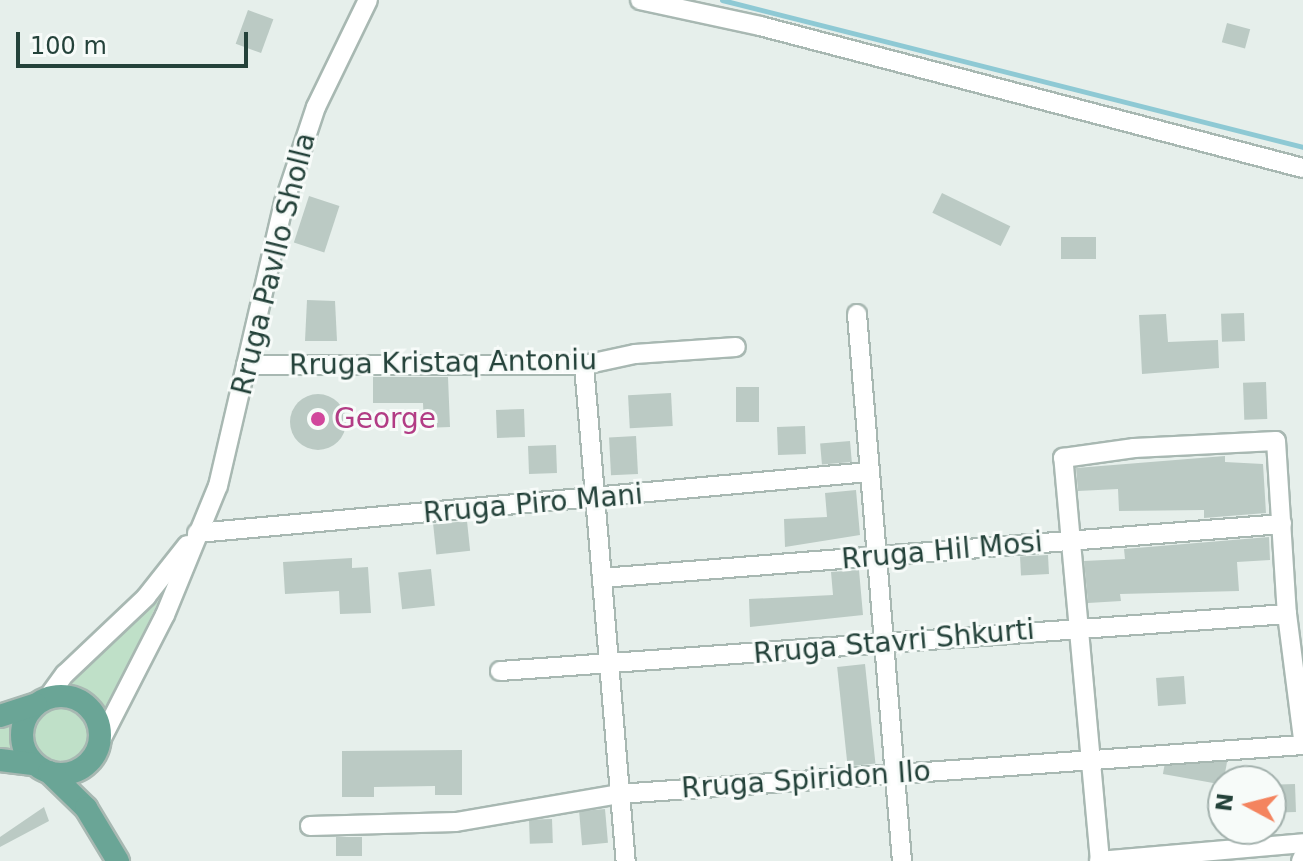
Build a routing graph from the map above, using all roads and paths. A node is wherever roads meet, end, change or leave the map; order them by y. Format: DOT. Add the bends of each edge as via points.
graph roads {
  1 [pos="368,0"];
  2 [pos="640,0"];
  3 [pos="1303,168"];
  4 [pos="857,314"];
  5 [pos="736,347"];
  6 [pos="246,365"];
  7 [pos="584,365"];
  8 [pos="869,472"];
  9 [pos="595,498"];
  10 [pos="1282,524"];
  11 [pos="197,533"];
  12 [pos="1068,541"];
  13 [pos="876,556"];
  14 [pos="602,578"];
  15 [pos="1287,614"];
  16 [pos="1074,627"];
  17 [pos="884,645"];
  18 [pos="609,666"];
  19 [pos="500,671"];
  20 [pos="42,700"];
  21 [pos="0,716"];
  22 [pos="1303,739"];
  23 [pos="1303,745"];
  24 [pos="95,752"];
  25 [pos="0,760"];
  26 [pos="1088,761"];
  27 [pos="42,768"];
  28 [pos="894,774"];
  29 [pos="619,794"];
  30 [pos="86,808"];
  31 [pos="310,826"];
  32 [pos="1303,843"];
  33 [pos="118,861"];
  34 [pos="626,861"];
  35 [pos="902,861"];
  36 [pos="1100,861"];
  1 -- 6 [label="street, Rruga Pavllo Sholla" via="316,107 284,203"];
  2 -- 3 [label="street" via="760,26"];
  4 -- 8 [label="street"];
  5 -- 7 [label="street, Rruga Kristaq Antoniu" via="635,354"];
  6 -- 7 [label="street, Rruga Kristaq Antoniu"];
  6 -- 11 [label="street, Rruga Pavllo Sholla" via="228,456"];
  7 -- 9 [label="street"];
  8 -- 9 [label="street, Rruga Piro Mani"];
  8 -- 13 [label="street"];
  9 -- 11 [label="street, Rruga Piro Mani"];
  9 -- 14 [label="street"];
  10 -- 12 [label="street, Rruga Hil Mosi"];
  10 -- 12 [label="street" via="1276,441 1134,448 1063,458"];
  10 -- 15 [label="street"];
  11 -- 20 [label="street, Rruga Pavllo Sholla" via="146,597"];
  11 -- 24 [label="street, Rruga Pavllo Sholla" via="165,615"];
  12 -- 13 [label="street, Rruga Hil Mosi"];
  12 -- 16 [label="street"];
  13 -- 14 [label="street, Rruga Hil Mosi"];
  13 -- 17 [label="street"];
  14 -- 18 [label="street"];
  15 -- 16 [label="street, Rruga Stavri Shkurti"];
  15 -- 22 [label="street"];
  16 -- 17 [label="street, Rruga Stavri Shkurti"];
  16 -- 26 [label="street"];
  17 -- 18 [label="street, Rruga Stavri Shkurti"];
  17 -- 28 [label="street"];
  18 -- 19 [label="street, Rruga Stavri Shkurti"];
  18 -- 29 [label="street"];
  20 -- 21 [label="main road"];
  20 -- 24 [label="main road" via="64,695 86,705 99,726"];
  20 -- 27 [label="main road" via="21,734"];
  23 -- 26 [label="street, Rruga Spiridon Ilo"];
  24 -- 27 [label="main road" via="78,770"];
  24 -- 30 [label="main road"];
  25 -- 27 [label="main road"];
  26 -- 28 [label="street, Rruga Spiridon Ilo"];
  26 -- 36 [label="street"];
  27 -- 30 [label="main road"];
  28 -- 29 [label="street, Rruga Spiridon Ilo"];
  28 -- 35 [label="street"];
  29 -- 31 [label="street, Rruga Spiridon Ilo" via="456,822"];
  29 -- 34 [label="street"];
  30 -- 33 [label="main road"];
  32 -- 36 [label="street"];
}
